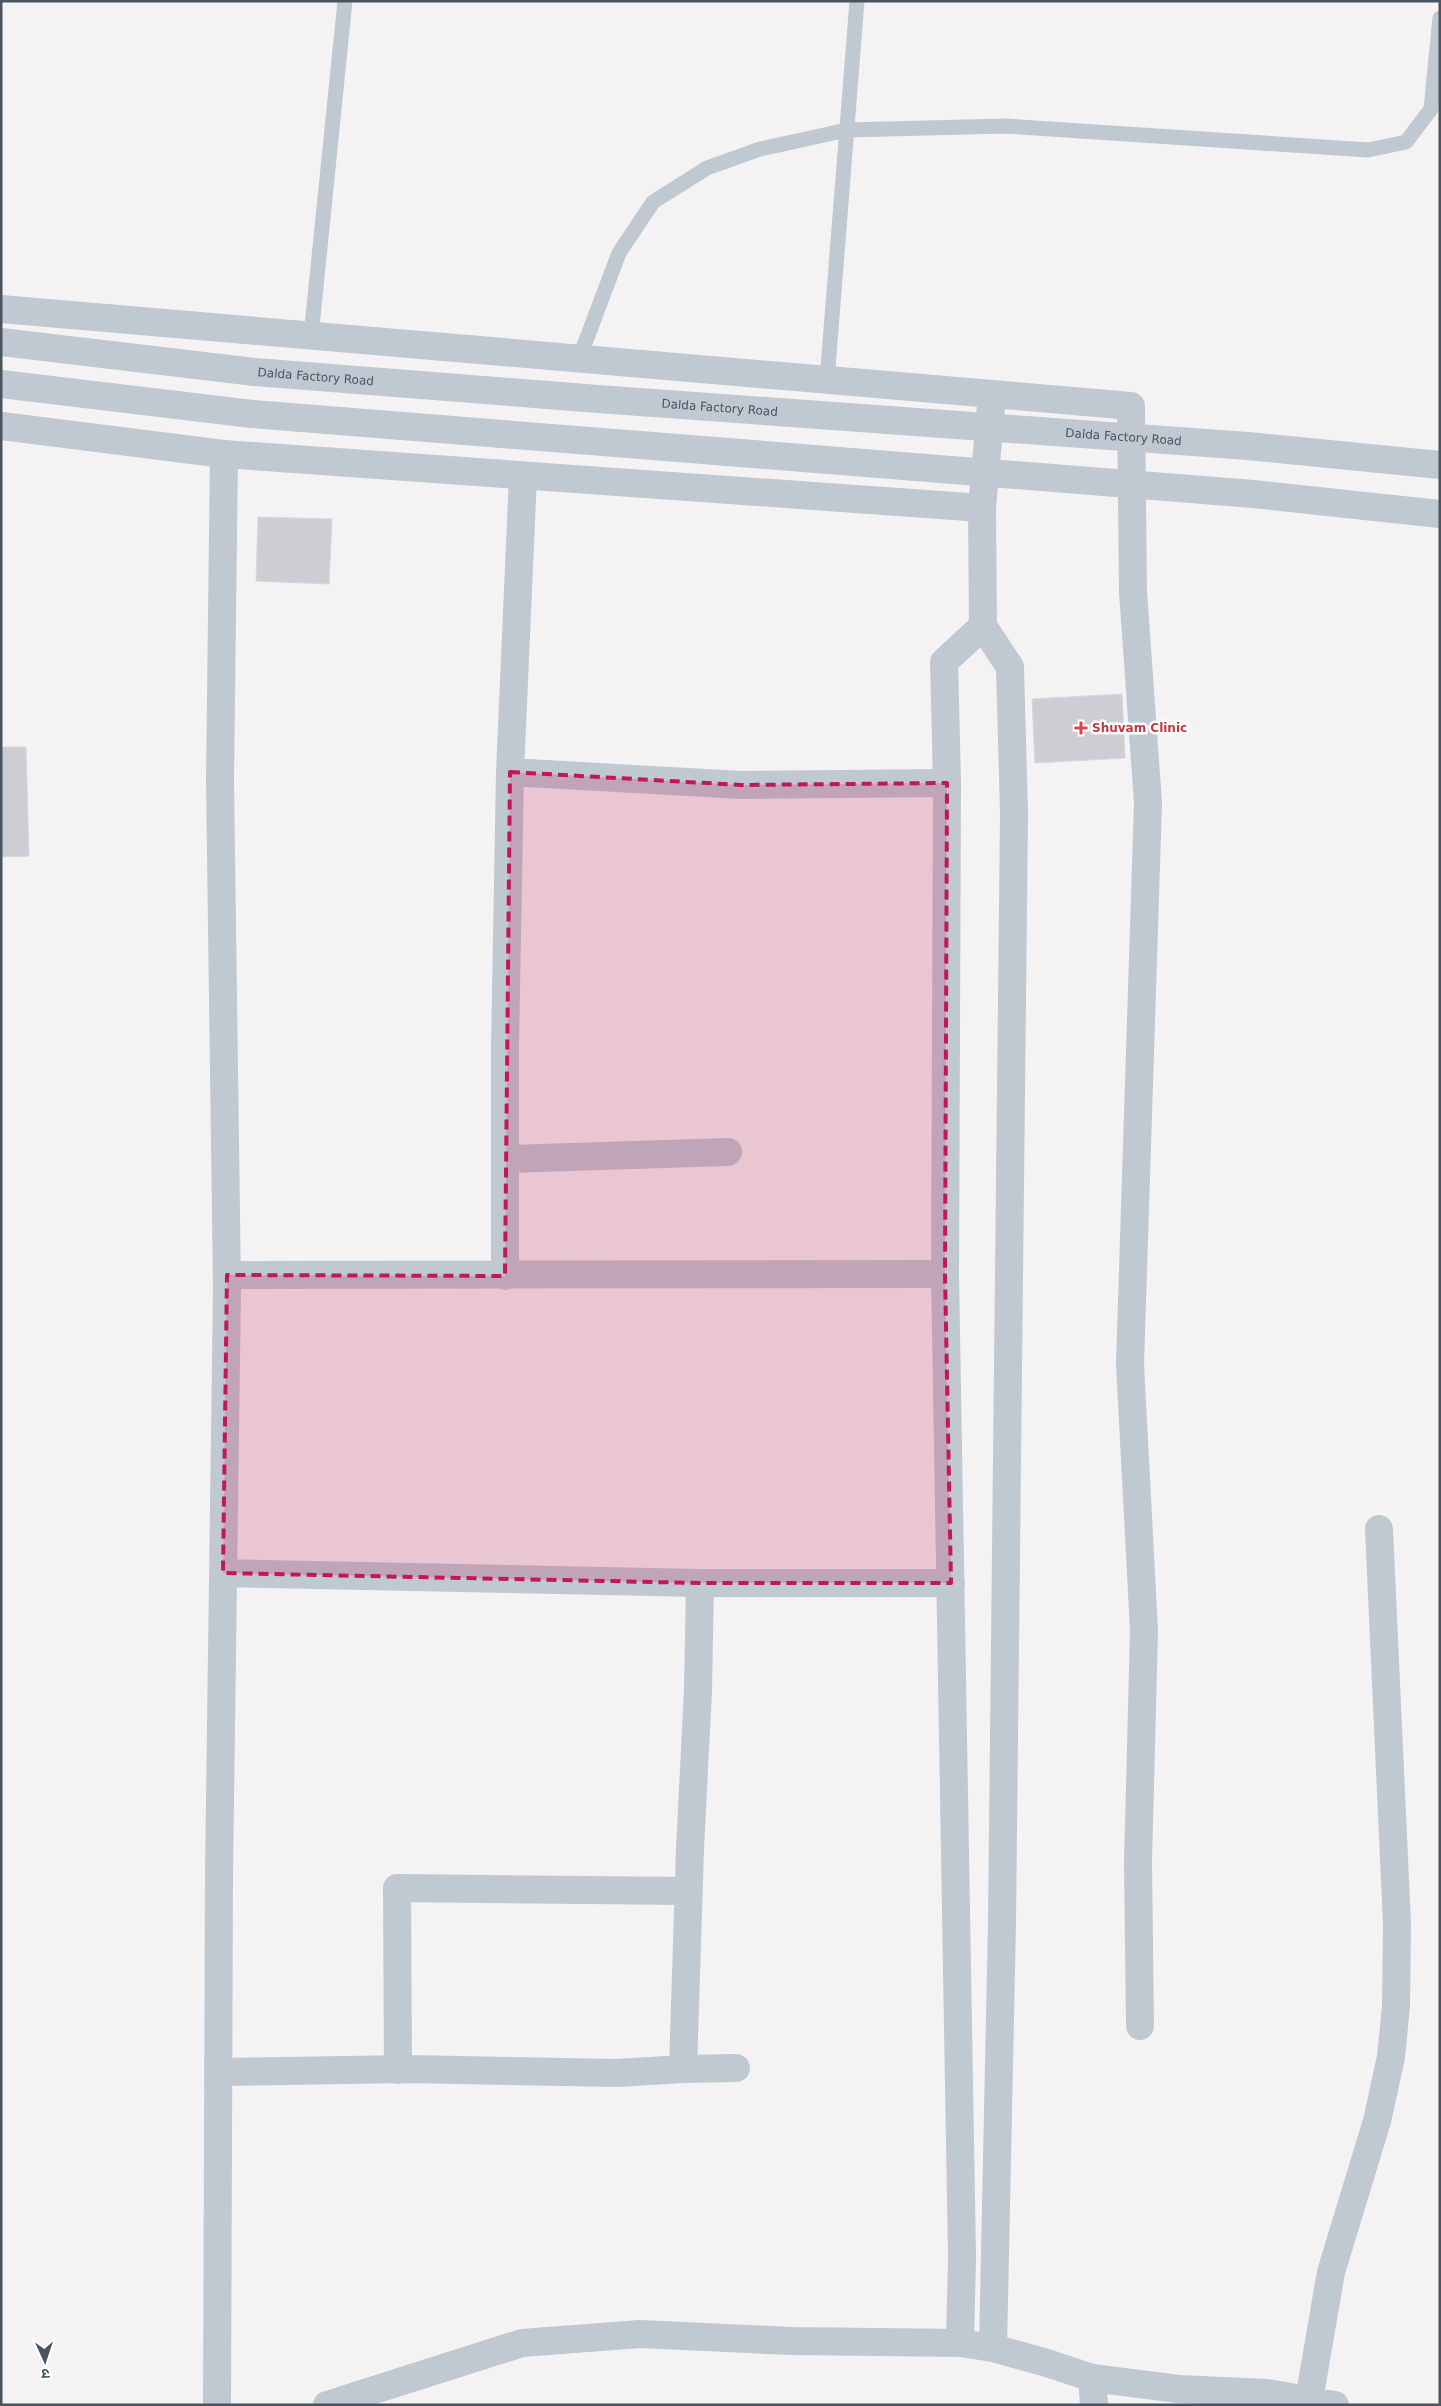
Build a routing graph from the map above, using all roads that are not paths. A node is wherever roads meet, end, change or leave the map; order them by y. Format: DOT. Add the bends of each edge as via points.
graph roads {
  1 [pos="345,1"];
  2 [pos="857,1"];
  3 [pos="1440,18"];
  4 [pos="847,130"];
  5 [pos="1,309"];
  6 [pos="311,336"];
  7 [pos="1,342"];
  8 [pos="579,359"];
  9 [pos="827,380"];
  10 [pos="1,384"];
  11 [pos="992,394"];
  12 [pos="1,426"];
  13 [pos="224,454"];
  14 [pos="1440,466"];
  15 [pos="523,476"];
  16 [pos="982,508"];
  17 [pos="1440,514"];
  18 [pos="983,626"];
  19 [pos="510,772"];
  20 [pos="947,783"];
  21 [pos="728,1152"];
  22 [pos="505,1159"];
  23 [pos="945,1274"];
  24 [pos="227,1275"];
  25 [pos="505,1276"];
  26 [pos="1379,1529"];
  27 [pos="223,1573"];
  28 [pos="700,1583"];
  29 [pos="952,1584"];
  30 [pos="689,1891"];
  31 [pos="1140,2026"];
  32 [pos="736,2068"];
  33 [pos="683,2069"];
  34 [pos="398,2070"];
  35 [pos="218,2072"];
  36 [pos="960,2342"];
  37 [pos="993,2348"];
  38 [pos="1092,2378"];
  39 [pos="1322,2403"];
  40 [pos="217,2405"];
  41 [pos="327,2405"];
  42 [pos="1094,2405"];
  1 -- 6 [label="lane"];
  2 -- 4 [label="lane"];
  3 -- 4 [label="lane" via="1431,109 1406,142 1368,150 1006,126"];
  4 -- 8 [label="lane" via="760,149 707,168 654,202 618,253"];
  4 -- 9 [label="lane"];
  5 -- 6 [label="street"];
  6 -- 8 [label="street"];
  7 -- 14 [label="street, Dalda Factory Road, bridge" via="254,372 1248,446"];
  8 -- 9 [label="street"];
  9 -- 11 [label="street"];
  10 -- 17 [label="street, bridge" via="252,414 1243,494"];
  11 -- 16 [label="street"];
  11 -- 31 [label="street" via="1131,406 1133,592 1148,803 1130,1364 1144,1630 1138,1863"];
  12 -- 13 [label="street"];
  13 -- 15 [label="street"];
  13 -- 24 [label="street" via="220,780"];
  15 -- 16 [label="street"];
  15 -- 19 [label="street"];
  16 -- 18 [label="street"];
  18 -- 20 [label="street" via="944,662"];
  18 -- 37 [label="street" via="1010,666 1014,814 1002,1933"];
  19 -- 20 [label="street" via="741,786"];
  19 -- 22 [label="street"];
  20 -- 23 [label="street"];
  21 -- 22 [label="street"];
  22 -- 25 [label="street"];
  23 -- 25 [label="street"];
  23 -- 29 [label="street"];
  24 -- 25 [label="street"];
  24 -- 27 [label="street"];
  26 -- 39 [label="street" via="1397,1924 1396,2006 1377,2121 1331,2272"];
  27 -- 28 [label="street"];
  27 -- 35 [label="street"];
  28 -- 29 [label="street"];
  28 -- 30 [label="street"];
  29 -- 36 [label="street" via="962,2257"];
  30 -- 33 [label="street"];
  30 -- 34 [label="street" via="397,1888"];
  32 -- 33 [label="street"];
  33 -- 34 [label="street" via="616,2073"];
  34 -- 35 [label="street"];
  35 -- 40 [label="street"];
  36 -- 37 [label="street"];
  36 -- 41 [label="street" via="640,2334 522,2343"];
  37 -- 38 [label="street"];
  38 -- 39 [label="street" via="1179,2389 1267,2393"];
  38 -- 42 [label="street"];
}
